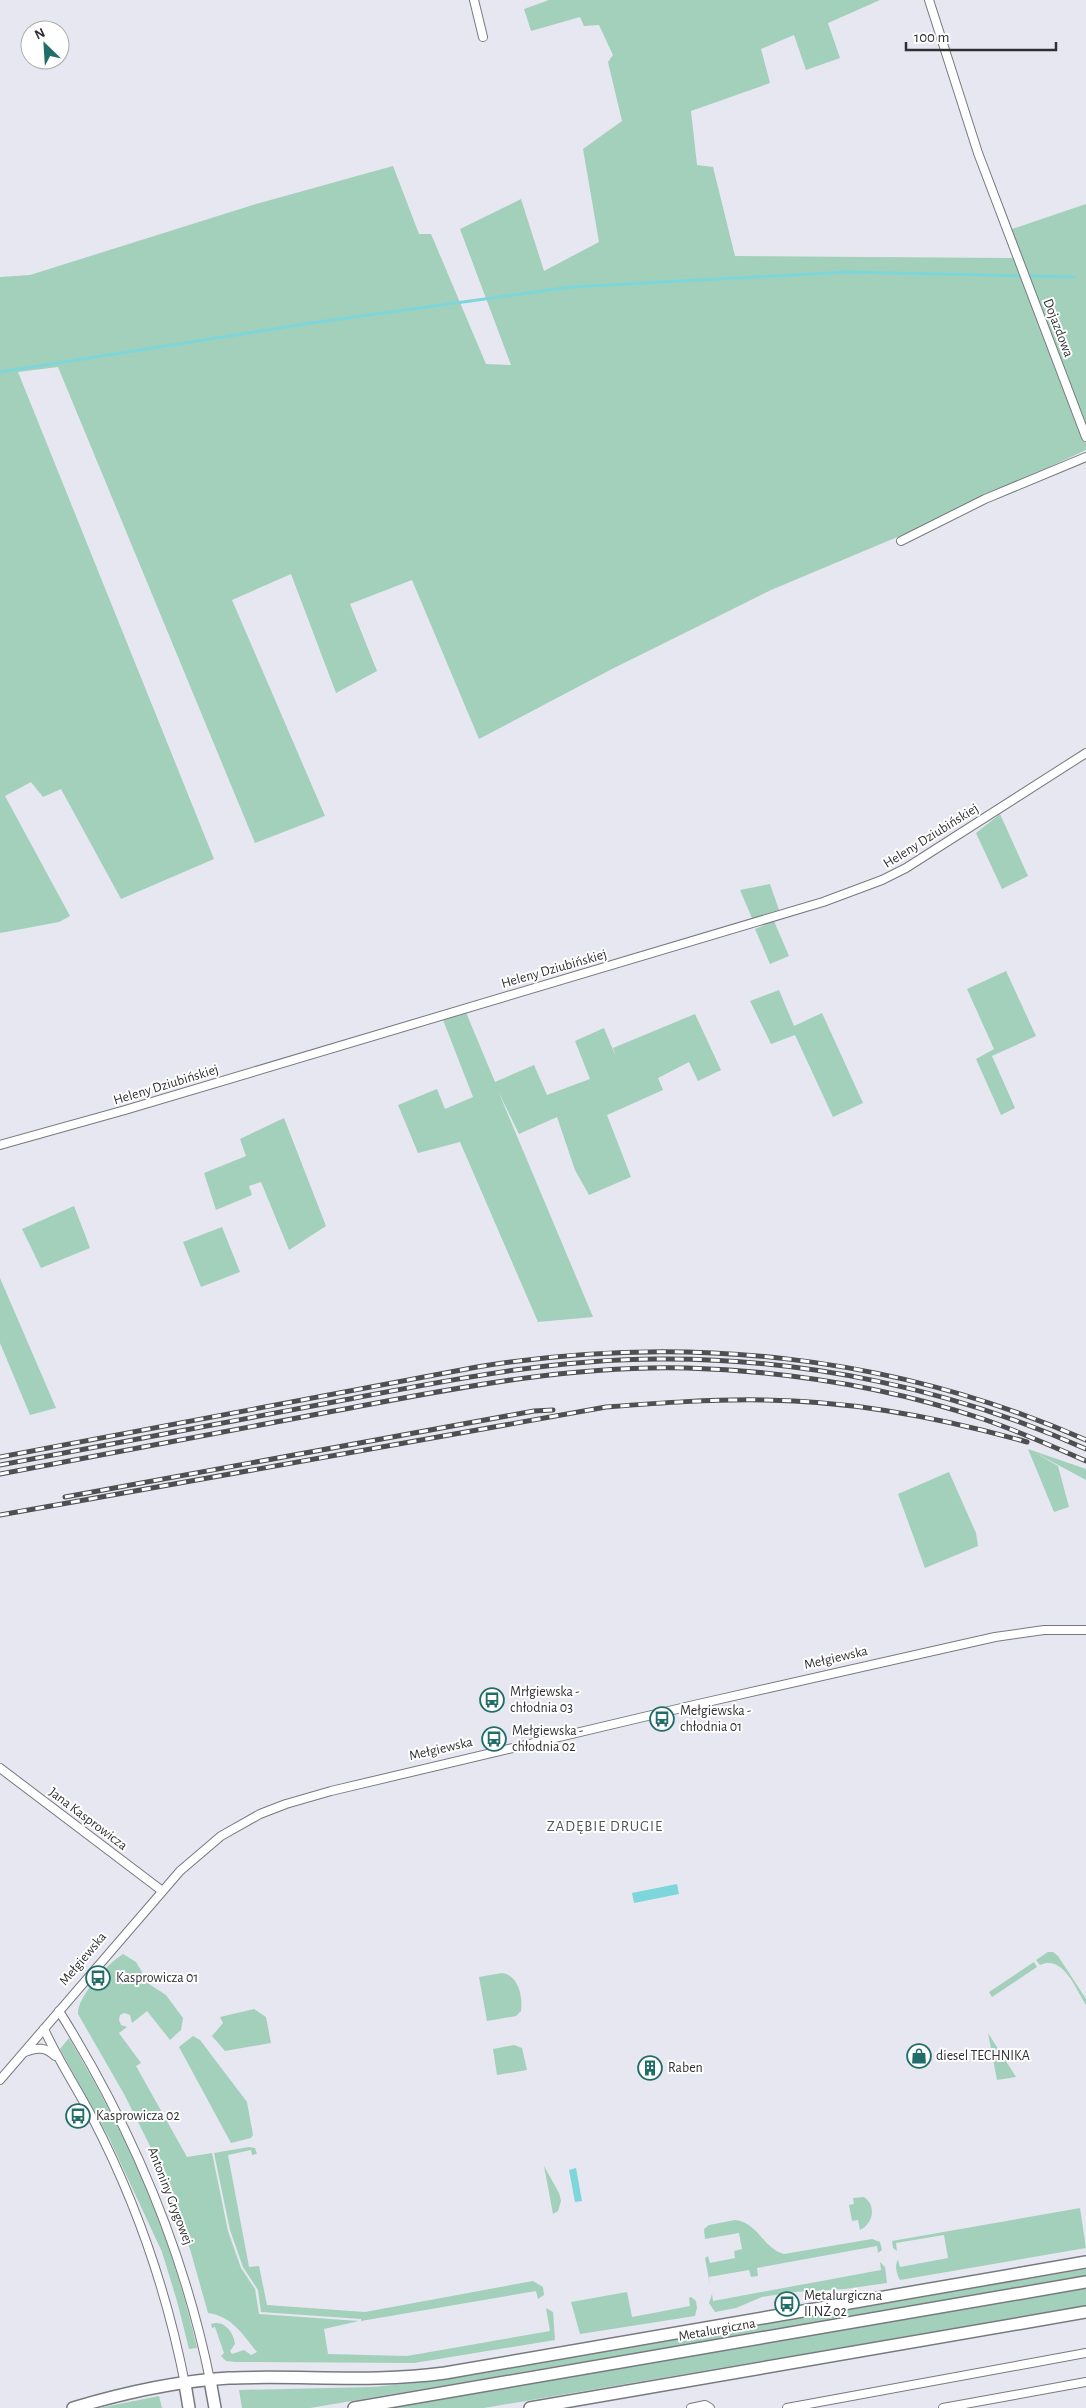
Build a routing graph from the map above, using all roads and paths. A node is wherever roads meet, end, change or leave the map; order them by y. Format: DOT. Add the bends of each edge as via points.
graph roads {
  1 [pos="474,0"];
  2 [pos="930,0"];
  3 [pos="483,36"];
  4 [pos="1086,437"];
  5 [pos="1086,457"];
  6 [pos="901,540"];
  7 [pos="1086,753"];
  8 [pos="0,1145"];
  9 [pos="1086,1630"];
  10 [pos="0,1768"];
  11 [pos="161,1890"];
  12 [pos="59,2011"];
  13 [pos="44,2029"];
  14 [pos="22,2054"];
  15 [pos="61,2062"];
  16 [pos="0,2080"];
  17 [pos="1086,2262"];
  18 [pos="1086,2282"];
  19 [pos="1086,2312"];
  20 [pos="1086,2353"];
  21 [pos="210,2380"];
  22 [pos="1086,2382"];
  23 [pos="184,2384"];
  24 [pos="561,2403"];
  25 [pos="73,2408"];
  26 [pos="189,2408"];
  27 [pos="215,2408"];
  28 [pos="354,2408"];
  29 [pos="530,2408"];
  30 [pos="545,2408"];
  31 [pos="691,2408"];
  32 [pos="710,2408"];
  33 [pos="787,2408"];
  34 [pos="942,2408"];
  1 -- 3 [label="street"];
  2 -- 4 [label="street, Dojazdowa" via="974,142"];
  5 -- 6 [label="street" via="985,499"];
  7 -- 8 [label="street, Heleny Dziubińskiej" via="903,870 823,902"];
  9 -- 11 [label="street, Mełgiewska" via="995,1637 314,1795 274,1808 227,1833 199,1853"];
  10 -- 11 [label="street, Jana Kasprowicza"];
  11 -- 12 [label="street, Mełgiewska"];
  12 -- 13 [label="street, Mełgiewska"];
  12 -- 21 [label="street, Antoniny Grygowej" via="109,2095 151,2183 182,2268"];
  13 -- 14 [label="street, Mełgiewska"];
  13 -- 15 [label="street"];
  14 -- 15 [label="street" via="35,2048 46,2049"];
  14 -- 16 [label="street, Mełgiewska"];
  15 -- 23 [label="street" via="93,2119 136,2214 164,2298"];
  17 -- 21 [label="main road" via="412,2378"];
  18 -- 28 [label="main road, Metalurgiczna"];
  19 -- 24 [label="main road"];
  20 -- 33 [label="street"];
  21 -- 23 [label="main road"];
  21 -- 27 [label="main road, Antoniny Grygowej"];
  22 -- 34 [label="street"];
  23 -- 25 [label="main road"];
  23 -- 26 [label="main road"];
  24 -- 29 [label="main road"];
  24 -- 30 [label="main road"];
  31 -- 32 [label="street"];
}
